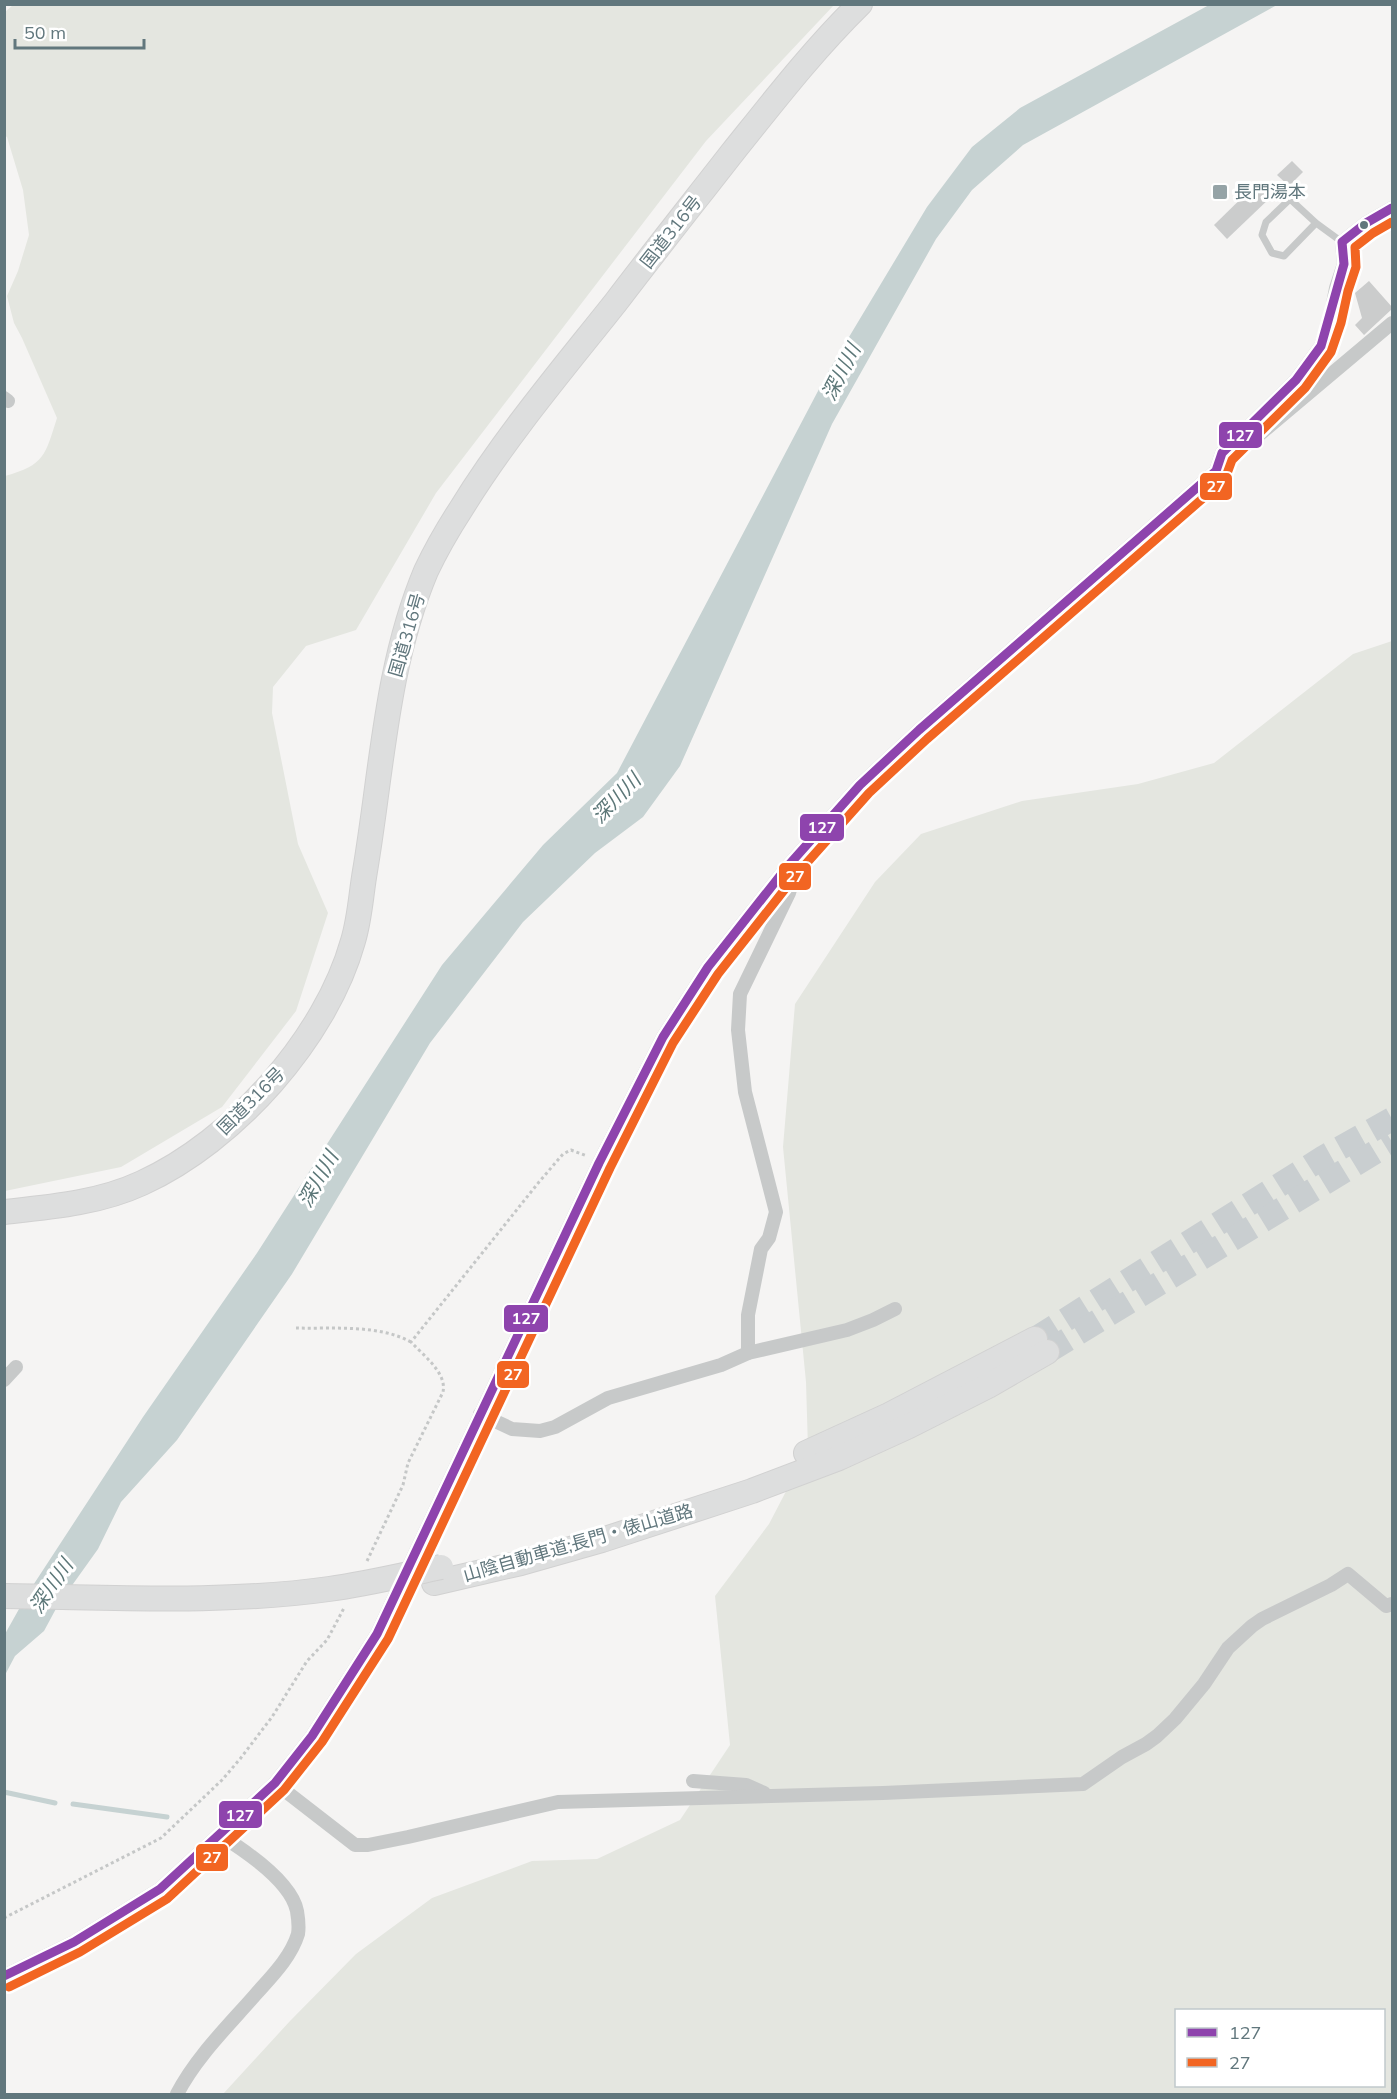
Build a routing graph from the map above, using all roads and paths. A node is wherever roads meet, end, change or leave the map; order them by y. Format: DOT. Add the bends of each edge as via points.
graph roads {
  1 [pos="860,4"];
  2 [pos="1392,208"];
  3 [pos="1316,223"];
  4 [pos="1342,242"];
  5 [pos="1392,323"];
  6 [pos="1216,471"];
  7 [pos="787,867"];
  8 [pos="599,1163"];
  9 [pos="4,1212"];
  10 [pos="895,1309"];
  11 [pos="296,1328"];
  12 [pos="411,1342"];
  13 [pos="1041,1346"];
  14 [pos="748,1353"];
  15 [pos="16,1367"];
  16 [pos="4,1380"];
  17 [pos="480,1414"];
  18 [pos="364,1567"];
  19 [pos="437,1575"];
  20 [pos="4,1596"];
  21 [pos="1392,1604"];
  22 [pos="345,1608"];
  23 [pos="4,1611"];
  24 [pos="693,1781"];
  25 [pos="275,1783"];
  26 [pos="769,1795"];
  27 [pos="220,1834"];
  28 [pos="4,1918"];
  29 [pos="4,1976"];
  30 [pos="177,2094"];
  1 -- 9 [label="highway, 国道316号" via="782,90 615,302 508,439 446,534 427,570 397,659 354,940 333,992 292,1060 229,1126 142,1183 64,1206"];
  2 -- 4 [label="street"];
  3 -- 3 [label="lane" via="1284,256 1272,253 1262,235 1266,222 1290,199"];
  3 -- 4 [label="lane"];
  4 -- 6 [label="street" via="1344,264 1321,346 1296,380 1222,453"];
  5 -- 6 [label="street"];
  6 -- 7 [label="street" via="919,730 860,785"];
  7 -- 8 [label="street" via="708,966 663,1037"];
  7 -- 14 [label="street" via="793,880 789,893 740,994 738,1030 745,1092 776,1212 769,1238 761,1249 748,1315"];
  8 -- 12 [label="path" via="571,1150 563,1154"];
  8 -- 17 [label="street"];
  10 -- 14 [label="street" via="847,1330"];
  11 -- 12 [label="path" via="363,1330 398,1335"];
  12 -- 18 [label="path" via="441,1375 445,1385"];
  13 -- 19 [label="highway, 山陰自動車道;長門・俵山道路" via="988,1386 909,1426 752,1491 521,1563"];
  14 -- 17 [label="street" via="722,1365 608,1398 540,1431 512,1428"];
  15 -- 16 [label="street"];
  17 -- 25 [label="street" via="377,1634 312,1736"];
  19 -- 20 [label="highway, 山陰自動車道;長門・俵山道路, bridge" via="266,1595"];
  19 -- 23 [label="highway, 山陰自動車道;長門・俵山道路" via="339,1600 269,1608 205,1612"];
  21 -- 26 [label="street" via="1386,1606 1348,1574 1262,1619 1228,1648 1183,1710 1156,1736 1083,1784"];
  22 -- 28 [label="path" via="327,1640 307,1661 240,1759 161,1838"];
  24 -- 26 [label="street" via="746,1785"];
  25 -- 26 [label="street" via="355,1845 408,1837 558,1802"];
  25 -- 27 [label="street"];
  27 -- 29 [label="street" via="160,1889 74,1942"];
  27 -- 30 [label="street" via="253,1855 287,1890 297,1909 298,1932 278,1970 185,2078"];
}
